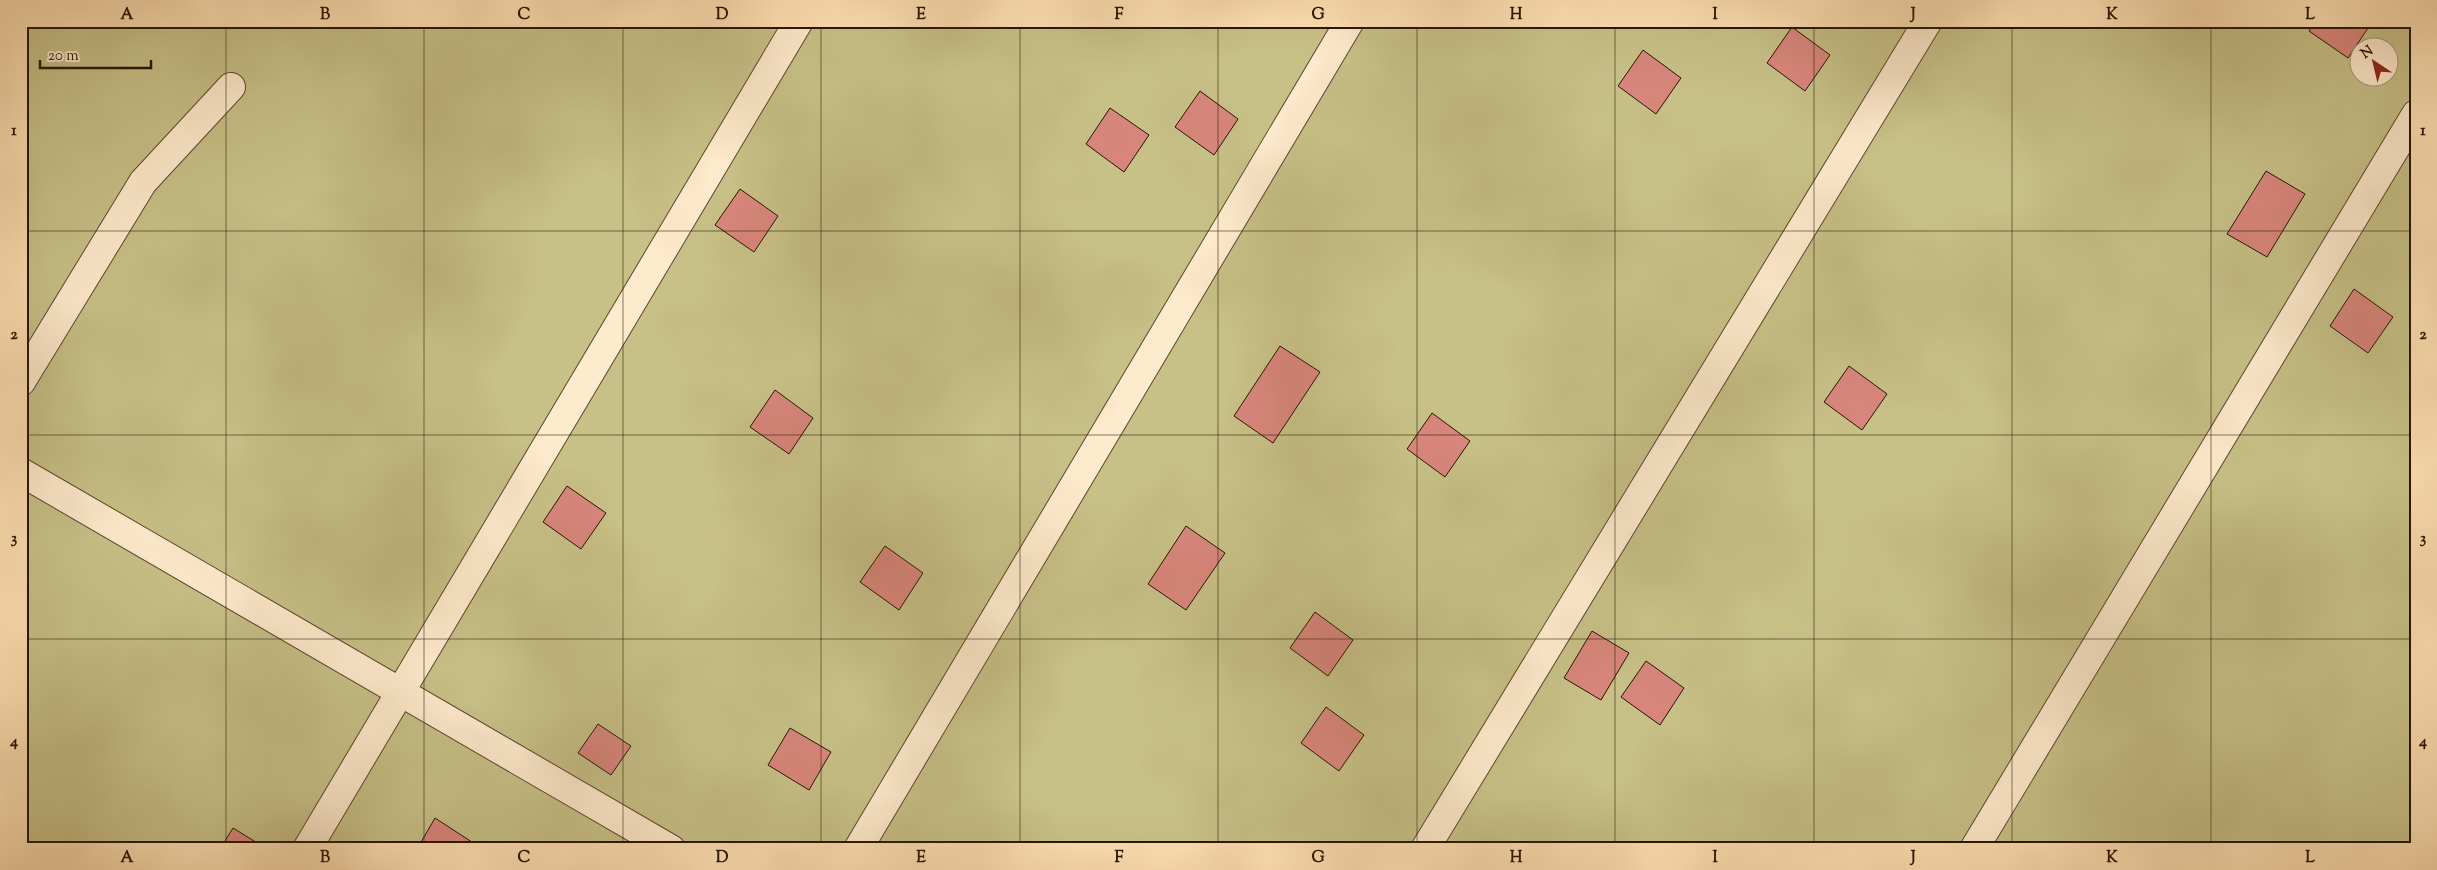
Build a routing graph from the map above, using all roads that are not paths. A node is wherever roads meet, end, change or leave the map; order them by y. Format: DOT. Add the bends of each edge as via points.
graph roads {
  1 [pos="799,21"];
  2 [pos="1350,21"];
  3 [pos="1928,21"];
  4 [pos="231,87"];
  5 [pos="2416,114"];
  6 [pos="21,382"];
  7 [pos="21,472"];
  8 [pos="401,691"];
  9 [pos="306,849"];
  10 [pos="671,849"];
  11 [pos="858,849"];
  12 [pos="1425,849"];
  13 [pos="1974,849"];
  1 -- 8 [label="lane"];
  2 -- 11 [label="lane"];
  3 -- 12 [label="lane"];
  4 -- 6 [label="lane" via="143,182"];
  5 -- 13 [label="lane"];
  7 -- 8 [label="lane"];
  8 -- 9 [label="lane"];
  8 -- 10 [label="lane"];
}
